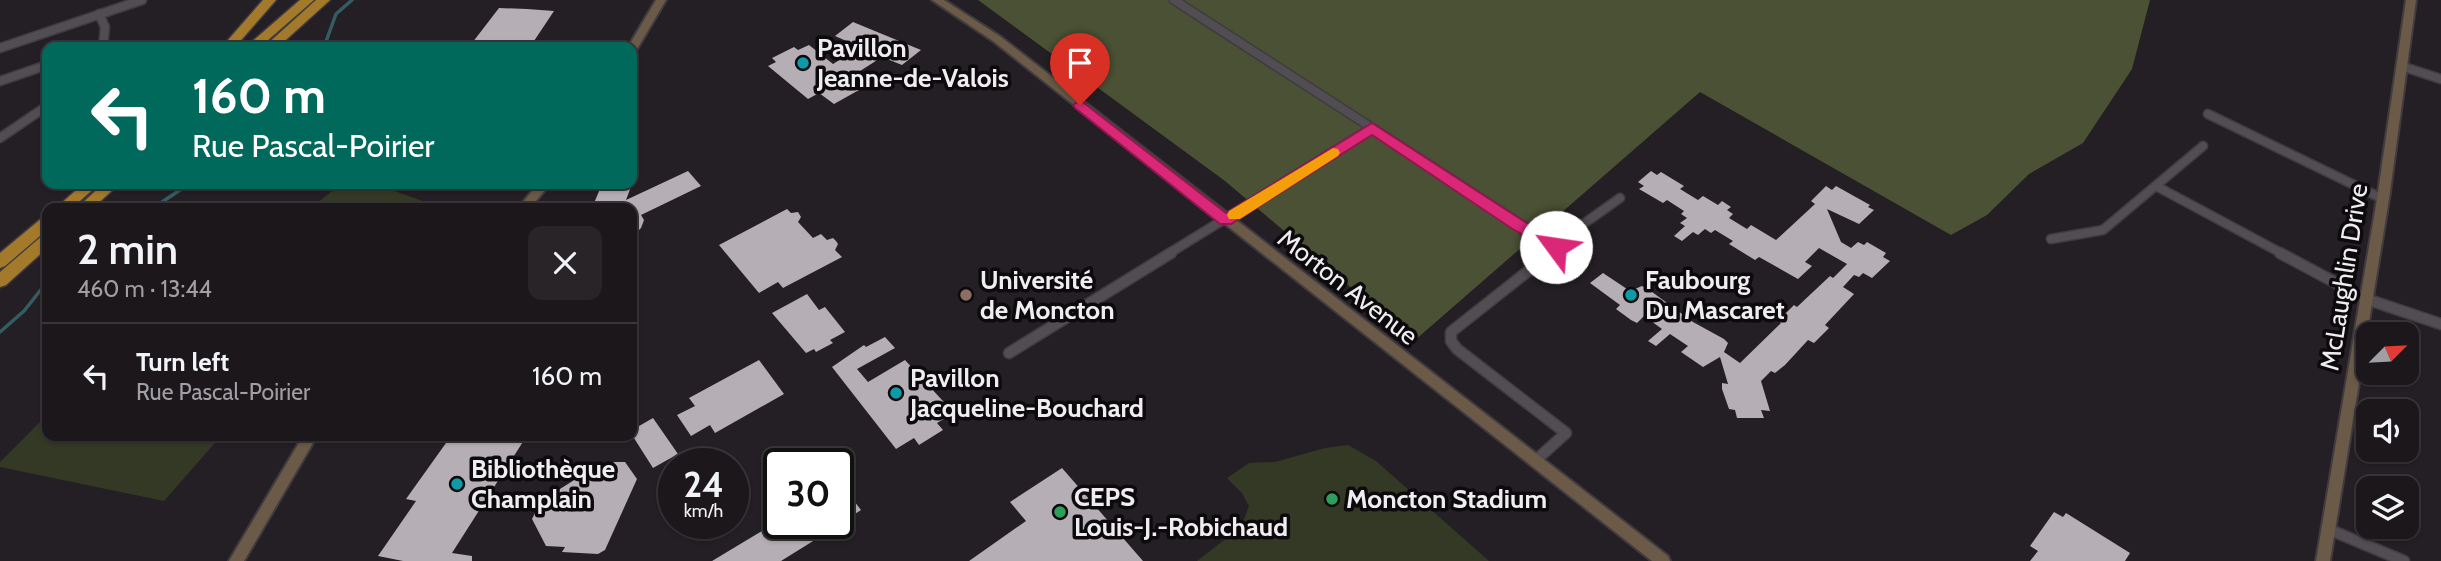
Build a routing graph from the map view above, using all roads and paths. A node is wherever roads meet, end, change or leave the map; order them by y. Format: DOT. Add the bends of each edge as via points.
graph roads {
  1 [pos="142,0"];
  2 [pos="270,0"];
  3 [pos="308,0"];
  4 [pos="324,0"];
  5 [pos="661,0"];
  6 [pos="937,0"];
  7 [pos="1174,0"];
  8 [pos="2411,0"];
  9 [pos="99,14"];
  10 [pos="102,42"];
  11 [pos="232,42"];
  12 [pos="259,42"];
  13 [pos="276,42"];
  14 [pos="636,42"];
  15 [pos="0,48"];
  16 [pos="2401,66"];
  17 [pos="42,67"];
  18 [pos="2441,79"];
  19 [pos="0,81"];
  20 [pos="42,109"];
  21 [pos="2208,114"];
  22 [pos="1372,128"];
  23 [pos="0,138"];
  24 [pos="2203,146"];
  25 [pos="2156,186"];
  26 [pos="86,189"];
  27 [pos="106,189"];
  28 [pos="540,189"];
  29 [pos="1620,198"];
  30 [pos="2383,199"];
  31 [pos="69,203"];
  32 [pos="90,203"];
  33 [pos="528,203"];
  34 [pos="1226,220"];
  35 [pos="42,226"];
  36 [pos="1533,236"];
  37 [pos="1550,236"];
  38 [pos="1565,237"];
  39 [pos="2051,239"];
  40 [pos="42,244"];
  41 [pos="1557,244"];
  42 [pos="1543,255"];
  43 [pos="0,262"];
  44 [pos="0,281"];
  45 [pos="2366,299"];
  46 [pos="2441,324"];
  47 [pos="1009,353"];
  48 [pos="307,441"];
  49 [pos="1535,461"];
  50 [pos="2328,529"];
  51 [pos="236,561"];
  52 [pos="1663,561"];
  53 [pos="2323,561"];
  54 [pos="2404,561"];
  1 -- 9 [label="street"];
  2 -- 11 [label="highway"];
  3 -- 12 [label="highway"];
  4 -- 13 [label="highway"];
  5 -- 14 [label="street"];
  6 -- 34 [label="street, Morton Avenue" via="997,39"];
  7 -- 22 [label="street"];
  8 -- 16 [label="street, McLaughlin Drive"];
  9 -- 10 [label="street" via="105,27"];
  9 -- 15 [label="street"];
  16 -- 18 [label="street"];
  16 -- 30 [label="street, McLaughlin Drive"];
  17 -- 19 [label="street"];
  20 -- 23 [label="street"];
  21 -- 30 [label="street"];
  22 -- 34 [label="street"];
  22 -- 36 [label="street"];
  24 -- 25 [label="street"];
  25 -- 39 [label="street" via="2103,230"];
  25 -- 45 [label="street"];
  26 -- 31 [label="highway"];
  27 -- 32 [label="highway"];
  28 -- 33 [label="street"];
  29 -- 38 [label="street"];
  30 -- 45 [label="street, McLaughlin Drive"];
  34 -- 47 [label="street"];
  34 -- 49 [label="street, Morton Avenue"];
  35 -- 43 [label="highway"];
  36 -- 37 [label="street"];
  36 -- 42 [label="street" via="1532,248"];
  37 -- 38 [label="street"];
  37 -- 41 [label="street"];
  38 -- 41 [label="street"];
  40 -- 44 [label="highway"];
  41 -- 42 [label="street"];
  42 -- 49 [label="street" via="1450,336 1457,349 1566,433"];
  45 -- 46 [label="street"];
  45 -- 50 [label="street, McLaughlin Drive"];
  48 -- 51 [label="street"];
  49 -- 52 [label="street, Morton Avenue"];
  50 -- 53 [label="street, McLaughlin Drive"];
  50 -- 54 [label="street"];
}
